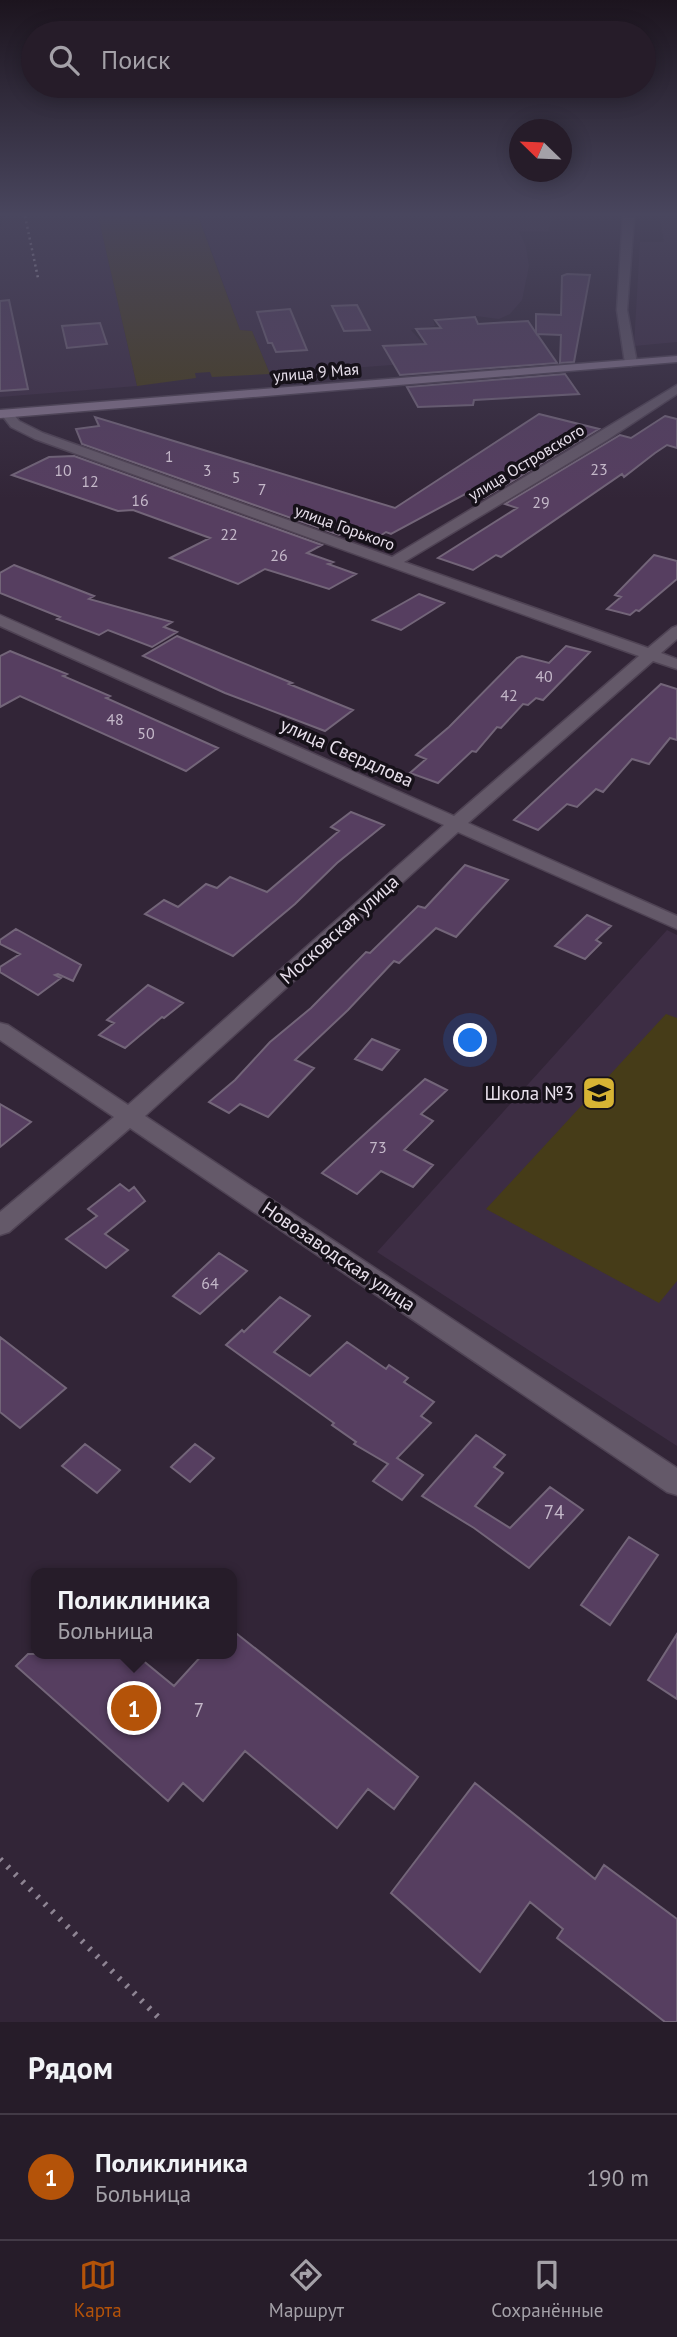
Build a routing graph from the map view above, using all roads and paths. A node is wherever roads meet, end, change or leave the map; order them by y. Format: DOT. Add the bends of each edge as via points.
graph roads {
  1 [pos="622,310"];
  2 [pos="677,359"];
  3 [pos="631,363"];
  4 [pos="677,390"];
  5 [pos="4,414"];
  6 [pos="392,563"];
  7 [pos="0,620"];
  8 [pos="677,631"];
  9 [pos="651,654"];
  10 [pos="677,664"];
  11 [pos="457,823"];
  12 [pos="677,923"];
  13 [pos="0,1030"];
  14 [pos="130,1116"];
  15 [pos="0,1226"];
  16 [pos="677,1483"];
  17 [pos="0,1859"];
  18 [pos="163,2022"];
  1 -- 3 [label="street"];
  2 -- 3 [label="street, улица 9 Мая"];
  3 -- 5 [label="street, улица 9 Мая"];
  4 -- 6 [label="street, улица Островского"];
  5 -- 6 [label="street, улица Горького" via="39,436"];
  6 -- 9 [label="street, улица Горького"];
  7 -- 11 [label="street, улица Свердлова"];
  8 -- 9 [label="street, Московская улица"];
  9 -- 10 [label="street, улица Горького"];
  9 -- 11 [label="street, Московская улица"];
  11 -- 12 [label="street, улица Свердлова"];
  11 -- 14 [label="street, Московская улица"];
  13 -- 14 [label="street, Новозаводская улица"];
  14 -- 15 [label="street, Московская улица"];
  14 -- 16 [label="street, Новозаводская улица"];
  17 -- 18 [label="path"];
}
